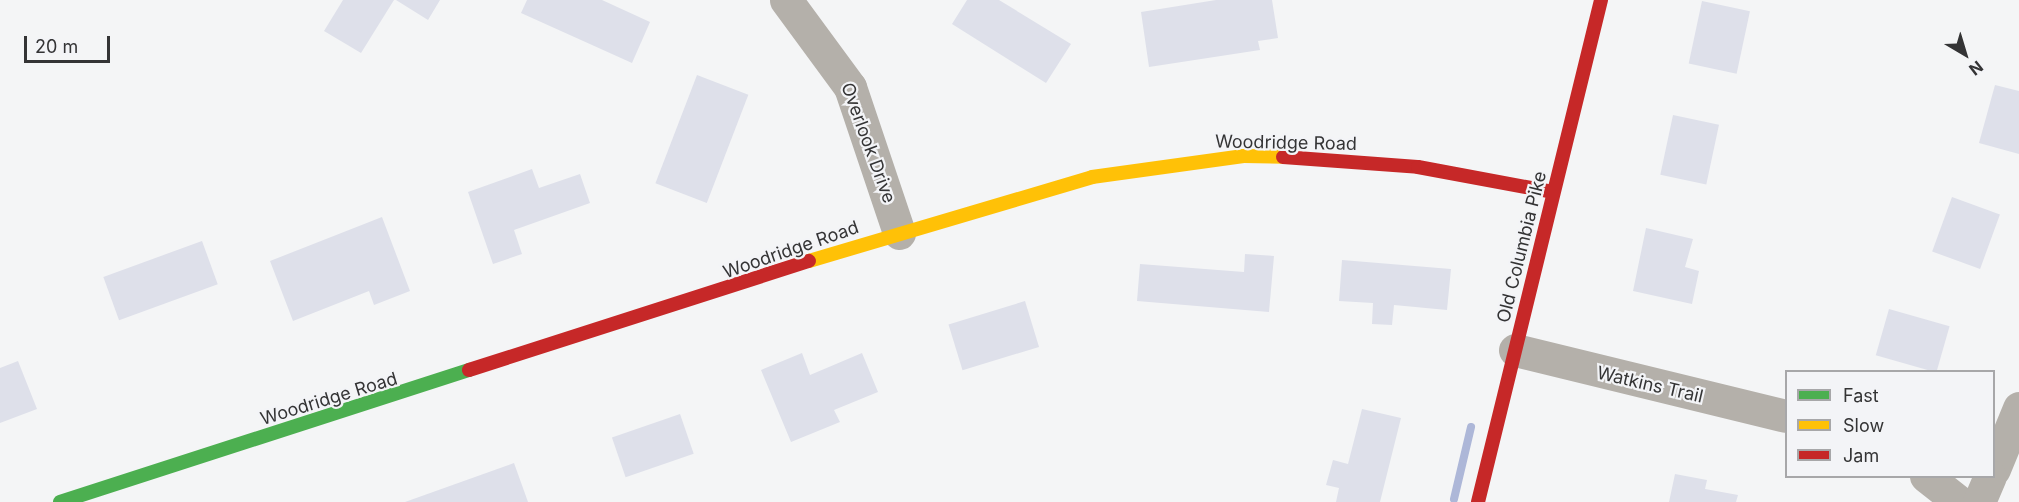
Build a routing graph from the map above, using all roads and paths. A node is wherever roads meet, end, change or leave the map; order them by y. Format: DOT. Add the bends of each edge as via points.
graph roads {
  1 [pos="786,0"];
  2 [pos="1601,0"];
  3 [pos="1553,192"];
  4 [pos="898,233"];
  5 [pos="1515,350"];
  6 [pos="2019,408"];
  7 [pos="1785,416"];
  8 [pos="1995,467"];
  9 [pos="1927,478"];
  10 [pos="1990,478"];
  11 [pos="60,502"];
  12 [pos="1478,502"];
  13 [pos="1959,502"];
  14 [pos="1979,502"];
  1 -- 4 [label="street, Overlook Drive" via="850,87"];
  2 -- 3 [label="street, Old Columbia Pike"];
  3 -- 4 [label="street, Woodridge Road" via="1418,167 1244,156 1092,177"];
  3 -- 5 [label="street, Old Columbia Pike"];
  4 -- 11 [label="street, Woodridge Road"];
  5 -- 7 [label="street, Watkins Trail"];
  5 -- 12 [label="street, Old Columbia Pike"];
  6 -- 8 [label="street"];
  9 -- 13 [label="street"];
  10 -- 14 [label="street"];
}
